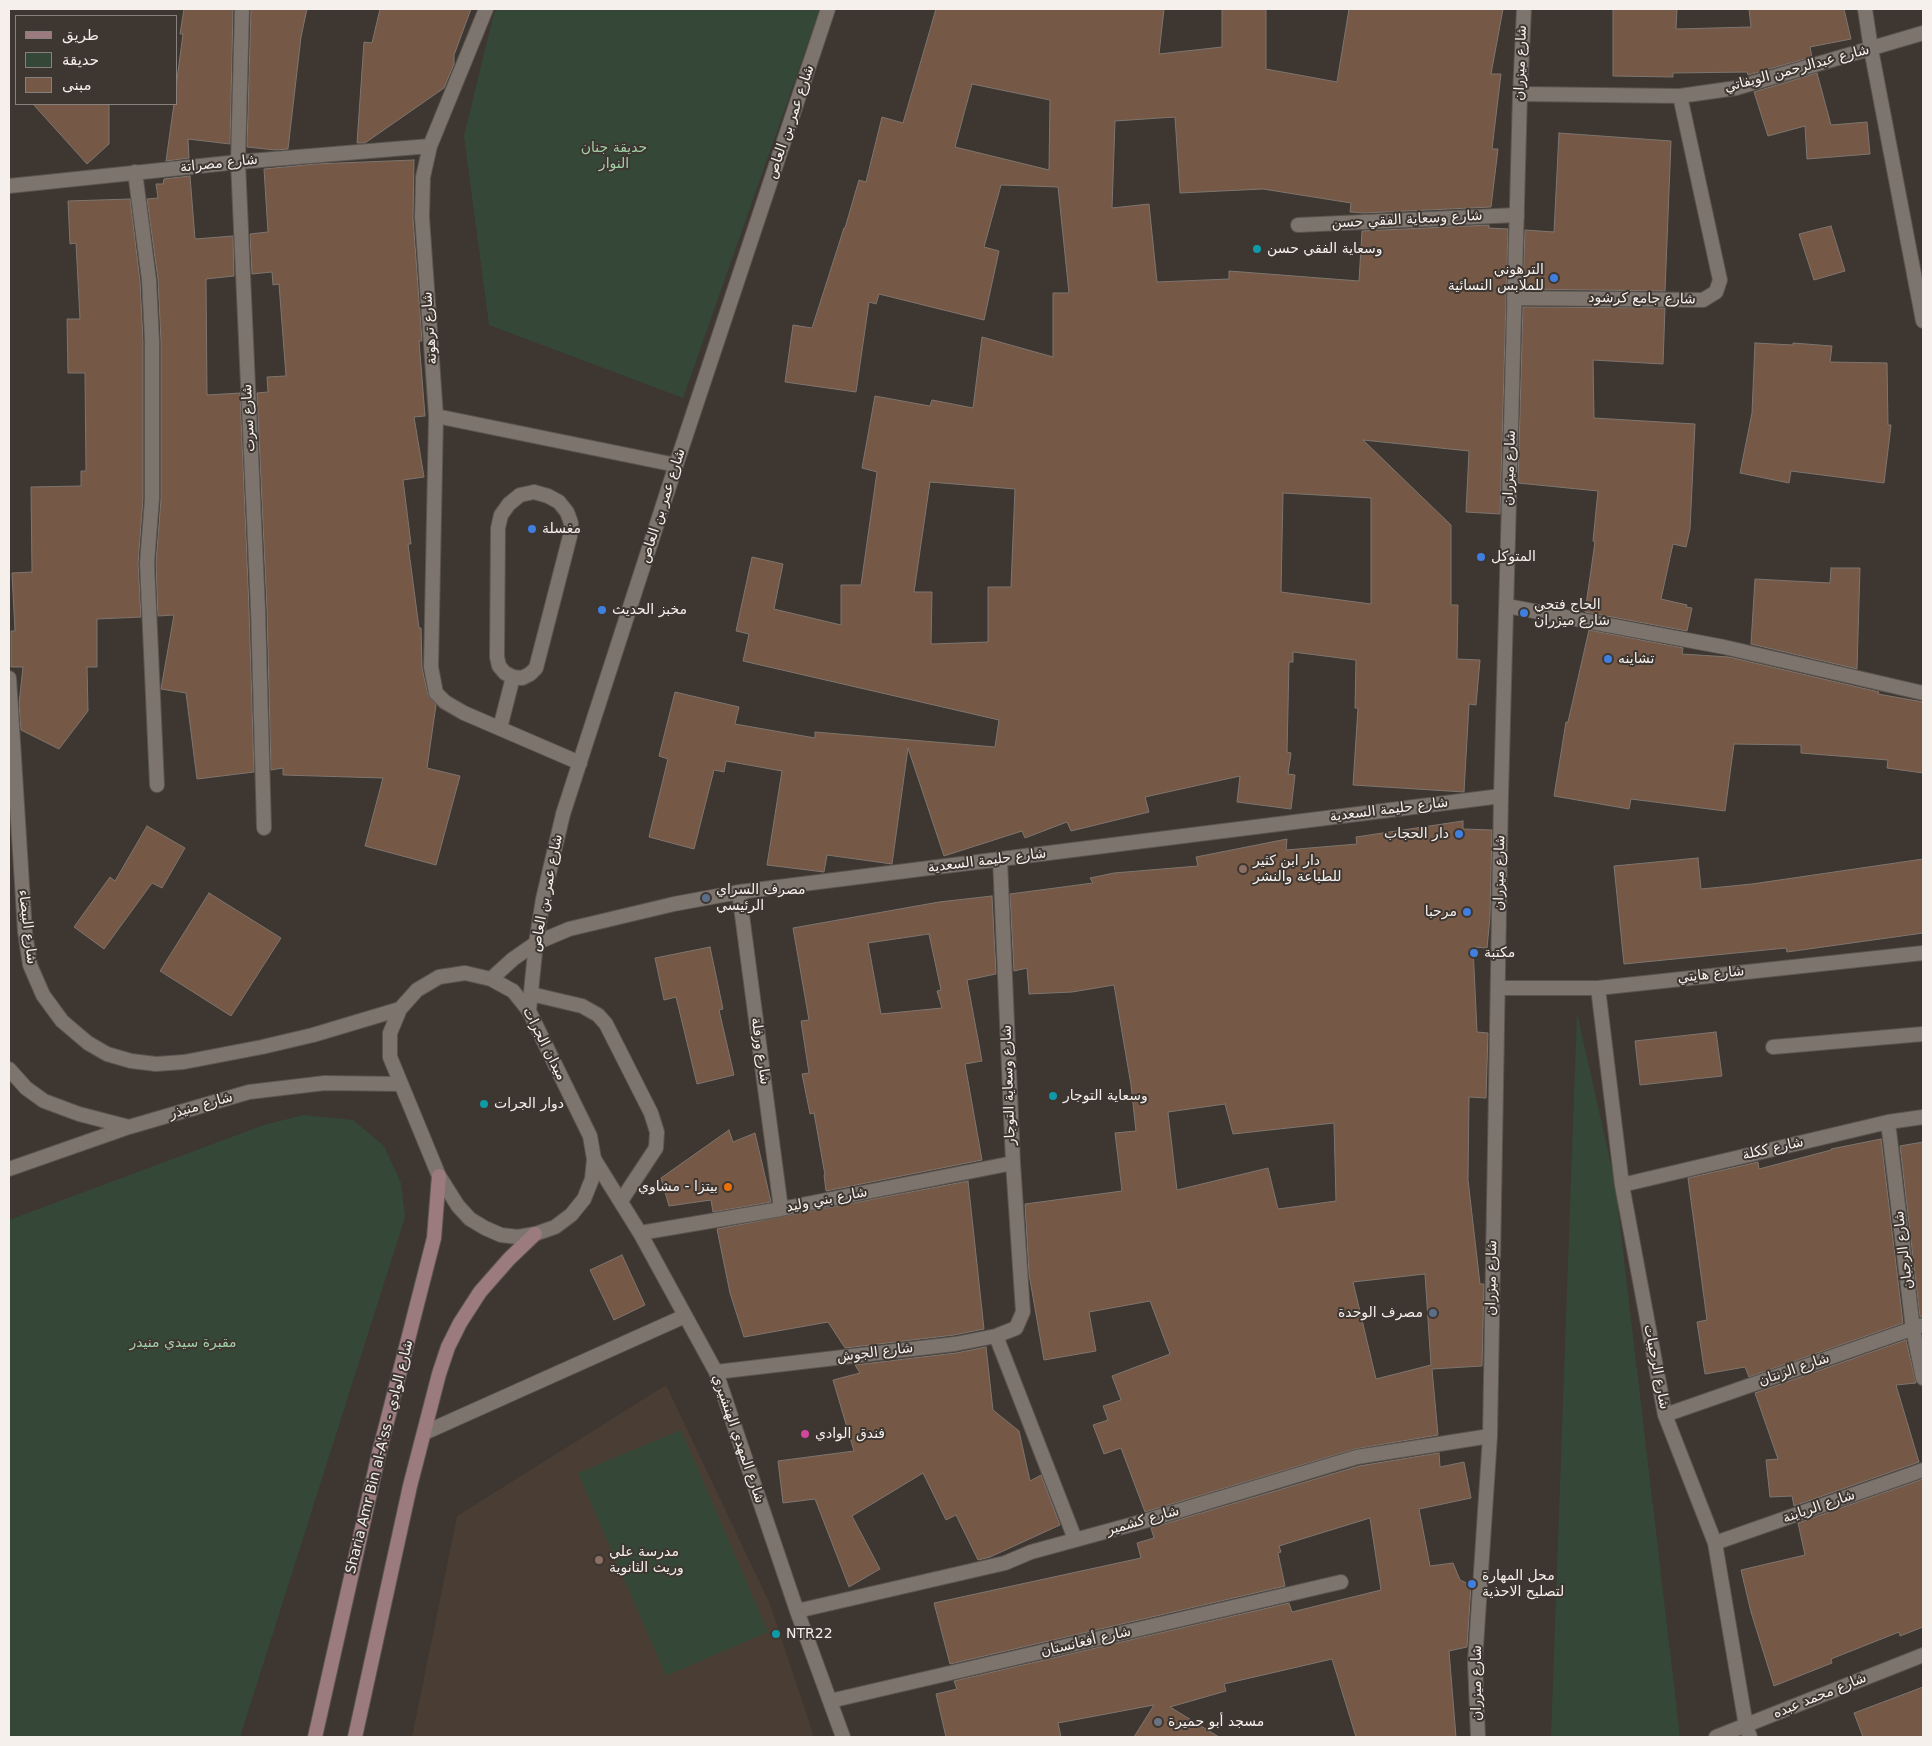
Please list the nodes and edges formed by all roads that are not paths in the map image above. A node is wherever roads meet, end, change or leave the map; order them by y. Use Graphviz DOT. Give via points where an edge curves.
graph roads {
  1 [pos="242,9"];
  2 [pos="486,9"];
  3 [pos="828,9"];
  4 [pos="1524,9"];
  5 [pos="1865,9"];
  6 [pos="1923,33"];
  7 [pos="1871,49"];
  8 [pos="1520,94"];
  9 [pos="1680,96"];
  10 [pos="430,146"];
  11 [pos="238,162"];
  12 [pos="135,172"];
  13 [pos="9,186"];
  14 [pos="1517,215"];
  15 [pos="1298,225"];
  16 [pos="1514,298"];
  17 [pos="1923,321"];
  18 [pos="436,416"];
  19 [pos="676,465"];
  20 [pos="1507,606"];
  21 [pos="513,677"];
  22 [pos="9,678"];
  23 [pos="1923,693"];
  24 [pos="500,728"];
  25 [pos="580,763"];
  26 [pos="157,785"];
  27 [pos="1502,796"];
  28 [pos="264,828"];
  29 [pos="1000,859"];
  30 [pos="739,892"];
  31 [pos="536,943"];
  32 [pos="1923,953"];
  33 [pos="491,979"];
  34 [pos="1498,988"];
  35 [pos="1598,988"];
  36 [pos="531,994"];
  37 [pos="400,1009"];
  38 [pos="529,1011"];
  39 [pos="1923,1034"];
  40 [pos="1773,1047"];
  41 [pos="9,1069"];
  42 [pos="400,1084"];
  43 [pos="1923,1117"];
  44 [pos="1888,1122"];
  45 [pos="129,1127"];
  46 [pos="594,1159"];
  47 [pos="1013,1163"];
  48 [pos="9,1168"];
  49 [pos="439,1176"];
  50 [pos="1622,1185"];
  51 [pos="621,1201"];
  52 [pos="781,1209"];
  53 [pos="640,1233"];
  54 [pos="535,1234"];
  55 [pos="1023,1312"];
  56 [pos="686,1316"];
  57 [pos="1918,1327"];
  58 [pos="996,1336"];
  59 [pos="716,1372"];
  60 [pos="1923,1378"];
  61 [pos="1665,1415"];
  62 [pos="424,1433"];
  63 [pos="1490,1436"];
  64 [pos="1923,1470"];
  65 [pos="1075,1539"];
  66 [pos="1715,1543"];
  67 [pos="1341,1582"];
  68 [pos="797,1611"];
  69 [pos="1923,1655"];
  70 [pos="830,1701"];
  71 [pos="1748,1732"];
  72 [pos="315,1737"];
  73 [pos="355,1737"];
  74 [pos="843,1737"];
  75 [pos="1478,1737"];
  76 [pos="1716,1737"];
  1 -- 11 [label="street, شارع سرت"];
  2 -- 10 [label="street, شارع ترهونة"];
  3 -- 19 [label="street, شارع عمر بن العاص"];
  4 -- 8 [label="street, شارع ميزران"];
  5 -- 7 [label="street"];
  6 -- 7 [label="street, شارع عبدالرحمن الويفاتي"];
  7 -- 9 [label="street, شارع عبدالرحمن الويفاتي" via="1736,88"];
  7 -- 17 [label="street"];
  8 -- 9 [label="street, شارع عبدالرحمن الويفاتي"];
  8 -- 14 [label="street, شارع ميزران"];
  9 -- 16 [label="street, شارع جامع كرشود" via="1720,280 1716,292 1703,300"];
  10 -- 11 [label="street, شارع مصراتة"];
  10 -- 18 [label="street, شارع ترهونة" via="423,177 422,217"];
  11 -- 12 [label="street, شارع مصراتة"];
  11 -- 28 [label="street, شارع سرت" via="258,609"];
  12 -- 13 [label="street, شارع مصراتة"];
  12 -- 26 [label="street" via="149,280 152,341 152,499 147,563"];
  14 -- 15 [label="street, شارع وسعاية الفقي حسن"];
  14 -- 16 [label="street, شارع ميزران"];
  16 -- 20 [label="street, شارع ميزران"];
  18 -- 19 [label="street"];
  18 -- 24 [label="street, شارع ترهونة" via="431,667 436,693 464,713"];
  19 -- 25 [label="street, شارع عمر بن العاص"];
  20 -- 23 [label="street" via="1724,647"];
  20 -- 27 [label="street, شارع ميزران"];
  21 -- 21 [label="street" via="522,678 536,668 570,536 571,524 559,502 534,492 509,504 501,515 498,528 497,657 499,666"];
  21 -- 24 [label="street"];
  22 -- 37 [label="street, شارع البيضاء" via="25,932 30,965 43,995 62,1021 107,1054 156,1064 262,1047"];
  24 -- 25 [label="street, شارع ترهونة"];
  25 -- 31 [label="street, شارع عمر بن العاص" via="552,857"];
  27 -- 29 [label="street, شارع حليمة السعدية"];
  27 -- 34 [label="street, شارع ميزران"];
  29 -- 30 [label="street, شارع حليمة السعدية"];
  29 -- 47 [label="street, شارع وسعاية التوجار"];
  30 -- 31 [label="street, شارع حليمة السعدية" via="603,920 569,929"];
  30 -- 52 [label="street, شارع ورفلة"];
  31 -- 33 [label="street, شارع حليمة السعدية"];
  31 -- 36 [label="street, شارع عمر بن العاص"];
  32 -- 35 [label="street, شارع هايتي"];
  33 -- 37 [label="street, ميدان الجرات" via="465,973 439,978 417,990"];
  33 -- 38 [label="street, ميدان الجرات" via="513,991"];
  34 -- 35 [label="street, شارع هايتي"];
  34 -- 63 [label="street, شارع ميزران"];
  35 -- 50 [label="street, شارع الرحيبات"];
  36 -- 38 [label="street, شارع عمر بن العاص"];
  36 -- 51 [label="street" via="582,1006 598,1016 606,1024 651,1113 657,1132 656,1148"];
  37 -- 42 [label="street, ميدان الجرات" via="390,1033 390,1057"];
  38 -- 46 [label="street, ميدان الجرات" via="590,1136"];
  39 -- 40 [label="street"];
  41 -- 45 [label="street" via="26,1088 44,1101"];
  42 -- 45 [label="street, شارع منيذر" via="325,1083 249,1092"];
  42 -- 49 [label="street, ميدان الجرات"];
  43 -- 44 [label="street, شارع ككلة"];
  44 -- 50 [label="street, شارع ككلة"];
  44 -- 57 [label="street, شارع الرجبان"];
  45 -- 48 [label="street, شارع منيذر"];
  46 -- 51 [label="street, شارع المهدي الهنشيري"];
  46 -- 54 [label="street, ميدان الجرات" via="592,1179 584,1199 555,1228"];
  47 -- 52 [label="street, شارع بني وليد"];
  47 -- 55 [label="street, شارع وسعاية التوجار"];
  49 -- 54 [label="street, ميدان الجرات" via="470,1219 501,1234 518,1237"];
  49 -- 72 [label="main road, Sharia Amr Bin al-A'ss - شارع الوادي" via="434,1238 379,1453"];
  50 -- 61 [label="street, شارع الرحيبات"];
  51 -- 53 [label="street, شارع المهدي الهنشيري"];
  52 -- 53 [label="street, شارع بني وليد"];
  53 -- 56 [label="street, شارع المهدي الهنشيري"];
  54 -- 62 [label="main road" via="480,1292 460,1323 439,1374"];
  55 -- 58 [label="street, شارع الجوش" via="1016,1328"];
  56 -- 59 [label="street, شارع المهدي الهنشيري"];
  56 -- 62 [label="street"];
  57 -- 60 [label="street, شارع الرجبان"];
  57 -- 61 [label="street, شارع الزنتان"];
  58 -- 59 [label="street, شارع الجوش" via="955,1344"];
  58 -- 65 [label="street"];
  59 -- 68 [label="street, شارع المهدي الهنشيري"];
  61 -- 66 [label="street, شارع الرحيبات"];
  62 -- 73 [label="main road"];
  63 -- 65 [label="street, شارع كشمير" via="1357,1457"];
  63 -- 75 [label="street, شارع ميزران" via="1476,1662"];
  64 -- 66 [label="street, شارع الرياينة"];
  65 -- 68 [label="street, شارع كشمير" via="1031,1552 1005,1564"];
  66 -- 71 [label="street, شارع الرحيبات"];
  67 -- 70 [label="street, شارع أفغانستان"];
  68 -- 70 [label="street, شارع المهدي الهنشيري"];
  69 -- 71 [label="street, شارع محمد عبده"];
  70 -- 74 [label="street, شارع المهدي الهنشيري"];
  71 -- 76 [label="street, شارع محمد عبده"];
}
